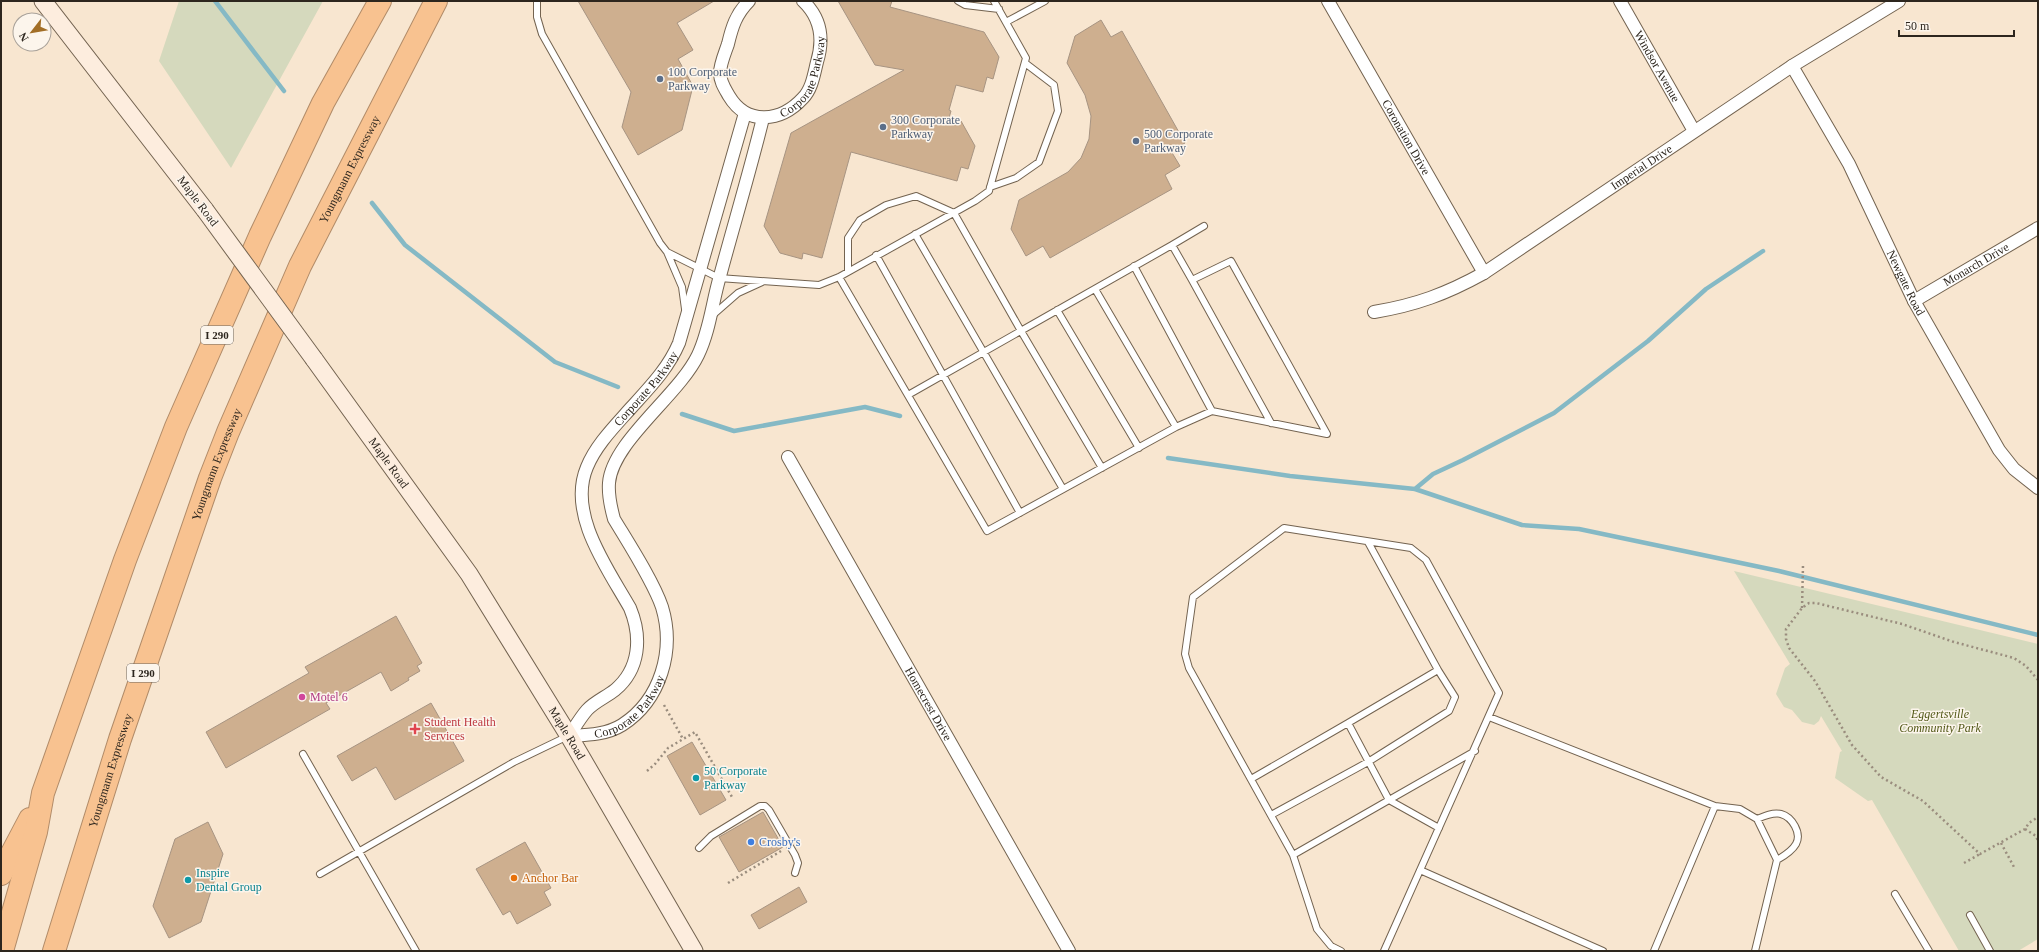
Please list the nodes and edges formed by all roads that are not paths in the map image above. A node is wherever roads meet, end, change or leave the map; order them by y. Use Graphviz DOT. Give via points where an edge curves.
graph roads {
  1 [pos="44,1"];
  2 [pos="380,1"];
  3 [pos="436,1"];
  4 [pos="537,1"];
  5 [pos="748,1"];
  6 [pos="803,1"];
  7 [pos="958,1"];
  8 [pos="994,1"];
  9 [pos="1045,1"];
  10 [pos="1328,1"];
  11 [pos="1620,1"];
  12 [pos="1899,1"];
  13 [pos="999,9"];
  14 [pos="1006,22"];
  15 [pos="1025,63"];
  16 [pos="1792,66"];
  17 [pos="745,113"];
  18 [pos="763,118"];
  19 [pos="1694,131"];
  20 [pos="990,187"];
  21 [pos="954,213"];
  22 [pos="1204,226"];
  23 [pos="2038,228"];
  24 [pos="915,234"];
  25 [pos="1172,245"];
  26 [pos="667,252"];
  27 [pos="876,255"];
  28 [pos="1134,266"];
  29 [pos="700,270"];
  30 [pos="848,271"];
  31 [pos="1484,273"];
  32 [pos="839,277"];
  33 [pos="719,278"];
  34 [pos="1192,280"];
  35 [pos="764,281"];
  36 [pos="1095,289"];
  37 [pos="1914,301"];
  38 [pos="1057,310"];
  39 [pos="1374,312"];
  40 [pos="709,322"];
  41 [pos="685,323"];
  42 [pos="1021,331"];
  43 [pos="983,352"];
  44 [pos="943,375"];
  45 [pos="908,395"];
  46 [pos="633,405"];
  47 [pos="1212,411"];
  48 [pos="648,420"];
  49 [pos="1271,423"];
  50 [pos="1176,427"];
  51 [pos="1139,448"];
  52 [pos="788,457"];
  53 [pos="1102,468"];
  54 [pos="2038,488"];
  55 [pos="1063,489"];
  56 [pos="1020,513"];
  57 [pos="1368,542"];
  58 [pos="1438,670"];
  59 [pos="1489,717"];
  60 [pos="1348,723"];
  61 [pos="569,736"];
  62 [pos="1475,751"];
  63 [pos="304,754"];
  64 [pos="1368,762"];
  65 [pos="1251,779"];
  66 [pos="43,793"];
  67 [pos="1389,800"];
  68 [pos="1715,806"];
  69 [pos="1271,815"];
  70 [pos="1757,819"];
  71 [pos="1439,828"];
  72 [pos="699,848"];
  73 [pos="359,851"];
  74 [pos="1293,855"];
  75 [pos="1777,860"];
  76 [pos="1420,870"];
  77 [pos="795,873"];
  78 [pos="1,874"];
  79 [pos="320,874"];
  80 [pos="1895,894"];
  81 [pos="1970,915"];
  82 [pos="64,916"];
  83 [pos="2,951"];
  84 [pos="54,951"];
  85 [pos="60,951"];
  86 [pos="416,951"];
  87 [pos="694,951"];
  88 [pos="1069,951"];
  89 [pos="1341,951"];
  90 [pos="1384,951"];
  91 [pos="1603,951"];
  92 [pos="1654,951"];
  93 [pos="1755,951"];
  94 [pos="1929,951"];
  95 [pos="1990,951"];
  1 -- 61 [label="main road, Maple Road, bridge" via="205,210 457,556"];
  2 -- 66 [label="highway, I 290" via="324,103 263,229 176,427 125,560"];
  3 -- 82 [label="highway, Youngmann Expressway / I 290" via="300,266 228,432 144,669"];
  4 -- 26 [label="lane" via="537,17 542,34"];
  5 -- 17 [label="street, Corporate Parkway" via="734,21 720,73 732,101"];
  6 -- 18 [label="street, Corporate Parkway" via="810,8 821,35 822,47 811,85 804,98 790,109 776,116"];
  7 -- 13 [label="lane" via="965,6"];
  8 -- 13 [label="lane"];
  9 -- 14 [label="lane"];
  10 -- 31 [label="street, Coronation Drive"];
  11 -- 19 [label="street, Windsor Avenue"];
  12 -- 16 [label="street, Imperial Drive"];
  13 -- 14 [label="lane"];
  14 -- 15 [label="lane" via="1026,58"];
  15 -- 20 [label="lane"];
  15 -- 20 [label="lane" via="1054,85 1058,111 1039,162 1016,178"];
  16 -- 19 [label="street, Imperial Drive"];
  16 -- 37 [label="street, Newgate Road" via="1849,164"];
  17 -- 18 [label="street, Corporate Parkway"];
  17 -- 29 [label="street, Corporate Parkway"];
  18 -- 33 [label="street, Corporate Parkway"];
  19 -- 31 [label="street, Imperial Drive"];
  20 -- 21 [label="lane" via="989,191"];
  21 -- 24 [label="lane"];
  21 -- 30 [label="lane" via="916,196 886,205 860,220 848,238"];
  21 -- 42 [label="lane"];
  22 -- 25 [label="lane"];
  23 -- 37 [label="street, Monarch Drive"];
  24 -- 27 [label="lane"];
  24 -- 43 [label="lane"];
  25 -- 28 [label="lane"];
  25 -- 34 [label="lane"];
  26 -- 29 [label="lane"];
  26 -- 41 [label="lane" via="682,287"];
  27 -- 30 [label="lane"];
  27 -- 44 [label="lane"];
  28 -- 36 [label="lane"];
  28 -- 47 [label="lane"];
  29 -- 33 [label="lane"];
  29 -- 41 [label="street, Corporate Parkway"];
  30 -- 32 [label="lane"];
  31 -- 39 [label="street, Imperial Drive" via="1455,290 1431,299"];
  32 -- 35 [label="lane" via="818,285"];
  32 -- 45 [label="lane"];
  33 -- 35 [label="lane"];
  33 -- 40 [label="street, Corporate Parkway"];
  34 -- 49 [label="lane"];
  34 -- 49 [label="lane" via="1231,261 1327,434"];
  35 -- 40 [label="lane" via="738,293 716,311"];
  36 -- 38 [label="lane"];
  36 -- 50 [label="lane"];
  37 -- 54 [label="street, Newgate Road" via="1999,450 2014,469"];
  38 -- 42 [label="lane"];
  38 -- 51 [label="lane"];
  40 -- 48 [label="street, Corporate Parkway" via="697,356 685,375"];
  41 -- 46 [label="street, Corporate Parkway" via="671,361"];
  42 -- 43 [label="lane"];
  42 -- 53 [label="lane"];
  43 -- 44 [label="lane"];
  43 -- 55 [label="lane"];
  44 -- 45 [label="lane"];
  44 -- 56 [label="lane"];
  45 -- 56 [label="lane" via="987,530"];
  46 -- 48 [label="street"];
  46 -- 61 [label="street, Corporate Parkway" via="595,451 586,468 582,494 586,525 632,615 638,634 638,646 627,677 616,690 587,710"];
  47 -- 49 [label="lane"];
  47 -- 50 [label="lane"];
  48 -- 61 [label="street, Corporate Parkway" via="621,451 613,467 609,495 614,519 661,606 667,627 664,663 657,685 647,700 638,712 621,726 596,734"];
  50 -- 51 [label="lane"];
  51 -- 53 [label="lane"];
  52 -- 88 [label="street, Homecrest Drive"];
  53 -- 55 [label="lane"];
  55 -- 56 [label="lane"];
  57 -- 58 [label="lane"];
  57 -- 59 [label="lane" via="1411,548 1426,560 1499,693"];
  57 -- 65 [label="lane" via="1284,528 1193,597 1185,654 1189,668"];
  58 -- 60 [label="lane"];
  58 -- 64 [label="lane" via="1455,697 1449,711"];
  59 -- 62 [label="lane"];
  59 -- 68 [label="lane"];
  60 -- 64 [label="lane"];
  60 -- 65 [label="lane"];
  61 -- 73 [label="lane" via="514,762"];
  61 -- 87 [label="main road, Maple Road"];
  62 -- 67 [label="lane"];
  62 -- 71 [label="lane"];
  63 -- 73 [label="lane"];
  64 -- 67 [label="lane"];
  64 -- 69 [label="lane"];
  65 -- 69 [label="lane"];
  66 -- 78 [label="highway"];
  66 -- 83 [label="highway, I 290" via="36,832"];
  67 -- 71 [label="lane"];
  67 -- 74 [label="lane"];
  68 -- 70 [label="lane" via="1740,809"];
  68 -- 92 [label="lane"];
  69 -- 74 [label="lane"];
  70 -- 75 [label="lane"];
  70 -- 75 [label="lane" via="1769,814 1781,814 1792,821 1798,831 1796,843 1788,853"];
  71 -- 76 [label="lane"];
  72 -- 77 [label="lane" via="711,836 760,806 765,806 795,855 798,862"];
  73 -- 79 [label="lane"];
  73 -- 86 [label="lane"];
  74 -- 89 [label="lane" via="1317,929 1331,946"];
  75 -- 93 [label="lane"];
  76 -- 90 [label="lane"];
  76 -- 91 [label="lane"];
  80 -- 94 [label="lane"];
  81 -- 95 [label="lane"];
  82 -- 84 [label="highway, Youngmann Expressway / I 290"];
  82 -- 85 [label="highway"];
}
